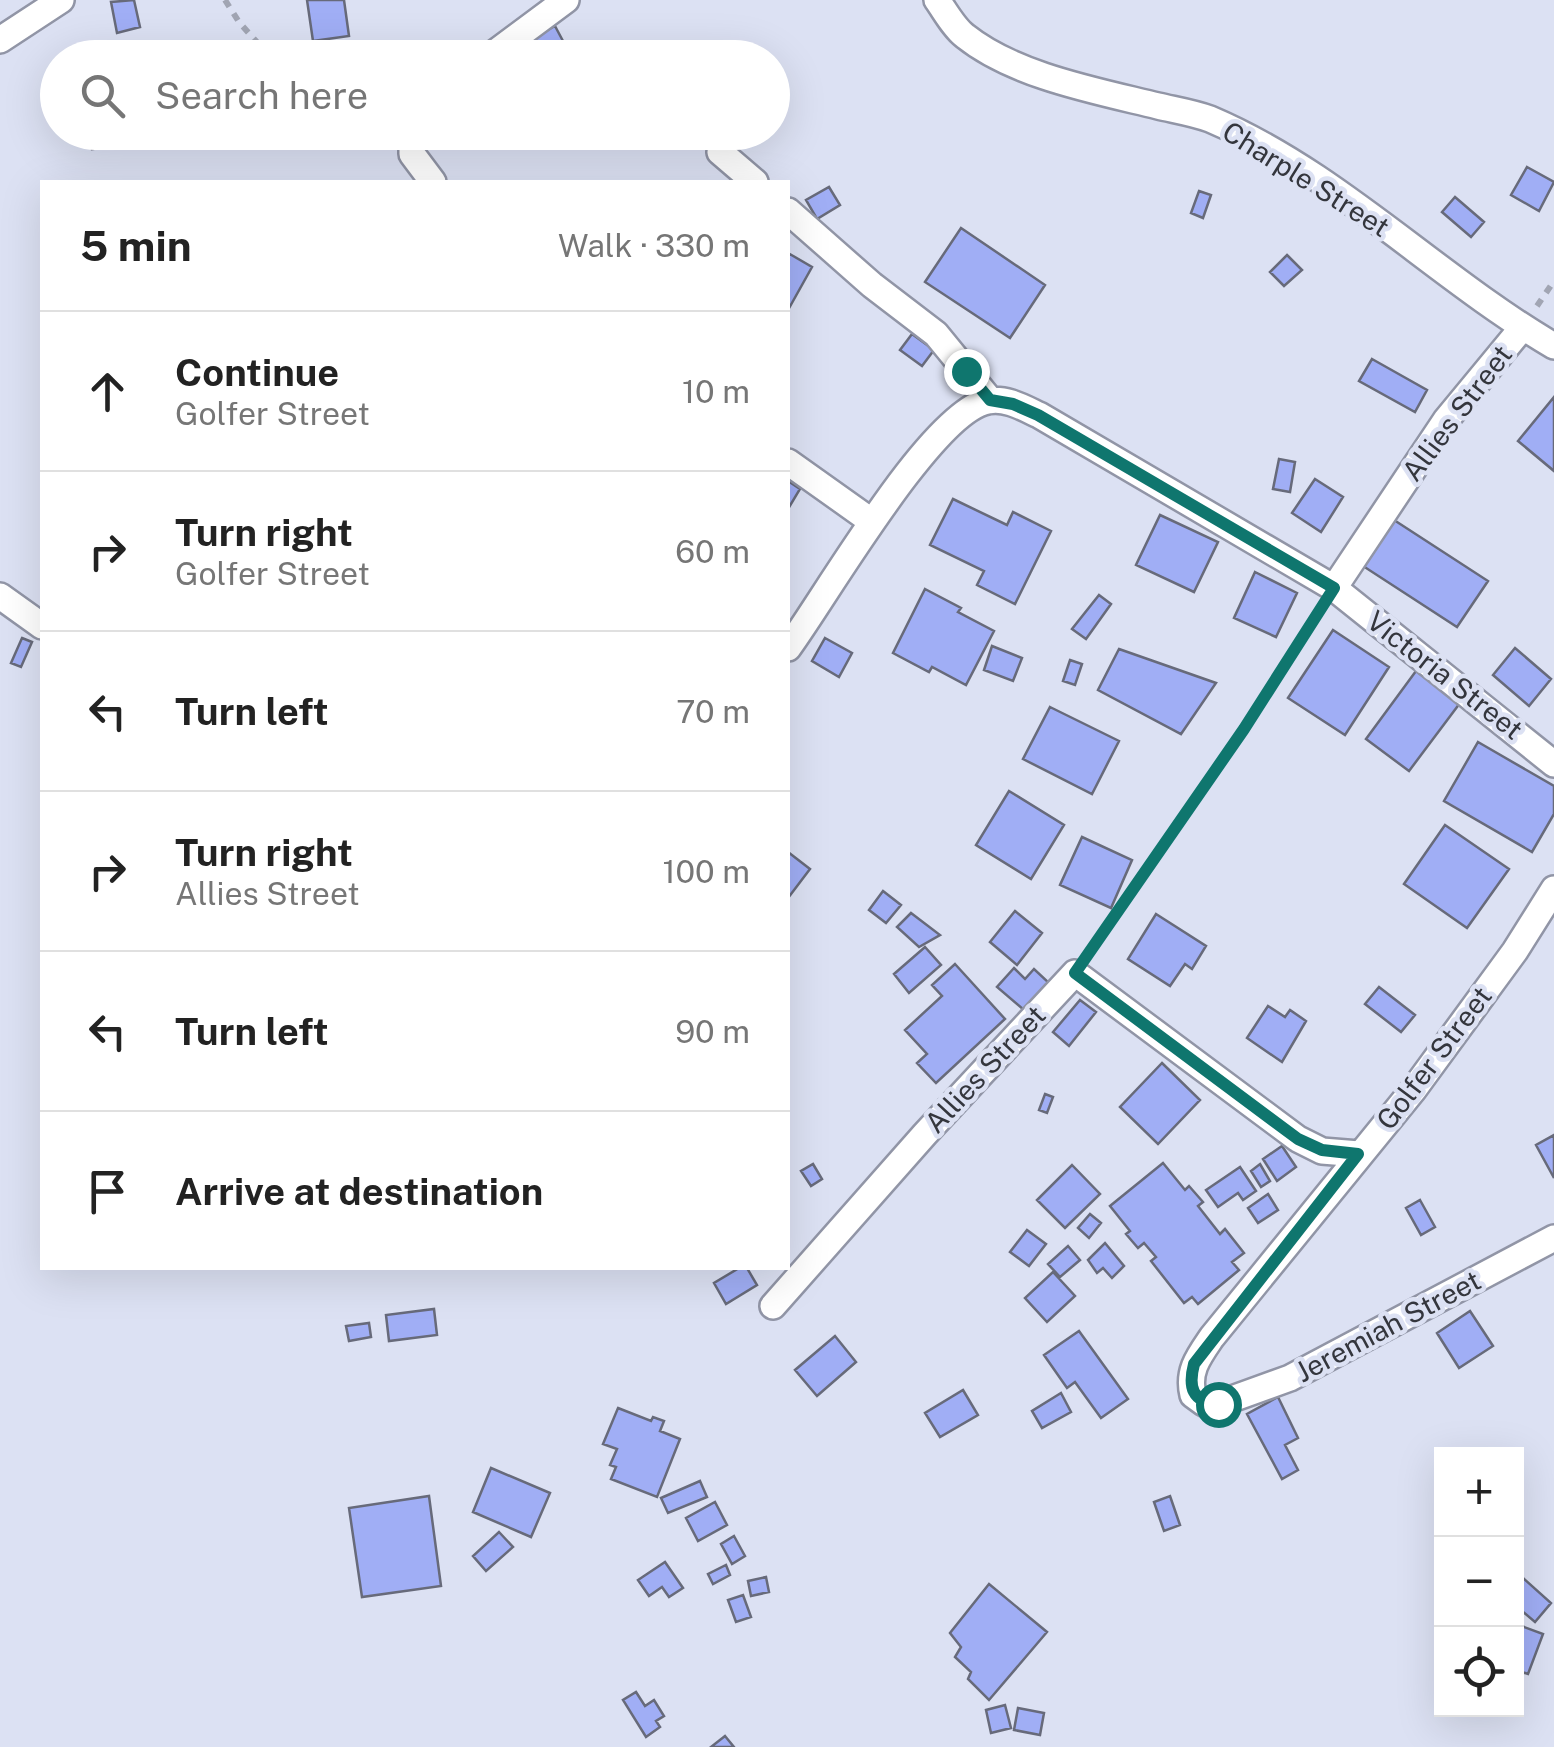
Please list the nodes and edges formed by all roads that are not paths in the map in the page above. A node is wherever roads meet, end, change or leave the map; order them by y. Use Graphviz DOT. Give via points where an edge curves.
graph roads {
  1 [pos="61,0"];
  2 [pos="566,0"];
  3 [pos="937,0"];
  4 [pos="0,40"];
  5 [pos="512,40"];
  6 [pos="416,150"];
  7 [pos="720,152"];
  8 [pos="432,180"];
  9 [pos="754,180"];
  10 [pos="790,212"];
  11 [pos="1522,328"];
  12 [pos="1554,346"];
  13 [pos="990,400"];
  14 [pos="790,463"];
  15 [pos="871,521"];
  16 [pos="1334,588"];
  17 [pos="0,596"];
  18 [pos="40,625"];
  19 [pos="790,645"];
  20 [pos="1554,764"];
  21 [pos="1554,889"];
  22 [pos="1358,1154"];
  23 [pos="1554,1238"];
  24 [pos="774,1306"];
  25 [pos="1218,1404"];
  1 -- 4 [label="street"];
  2 -- 5 [label="street"];
  3 -- 11 [label="street, Charple Street" via="964,36 1010,62 1206,118 1261,144"];
  6 -- 8 [label="street"];
  7 -- 9 [label="street"];
  10 -- 13 [label="street" via="936,334"];
  11 -- 12 [label="street, Charple Street"];
  11 -- 16 [label="street, Allies Street" via="1446,420"];
  13 -- 15 [label="street" via="952,423"];
  13 -- 16 [label="street, Victoria Street" via="1038,415"];
  14 -- 15 [label="street"];
  15 -- 19 [label="street"];
  16 -- 20 [label="street, Victoria Street"];
  17 -- 18 [label="street"];
  21 -- 22 [label="street, Golfer Street" via="1436,1058"];
  22 -- 24 [label="street, Allies Street" via="1298,1139 1075,973"];
  22 -- 25 [label="street, Golfer Street" via="1194,1364 1193,1394"];
  23 -- 25 [label="street, Jeremiah Street" via="1290,1378"];
}
